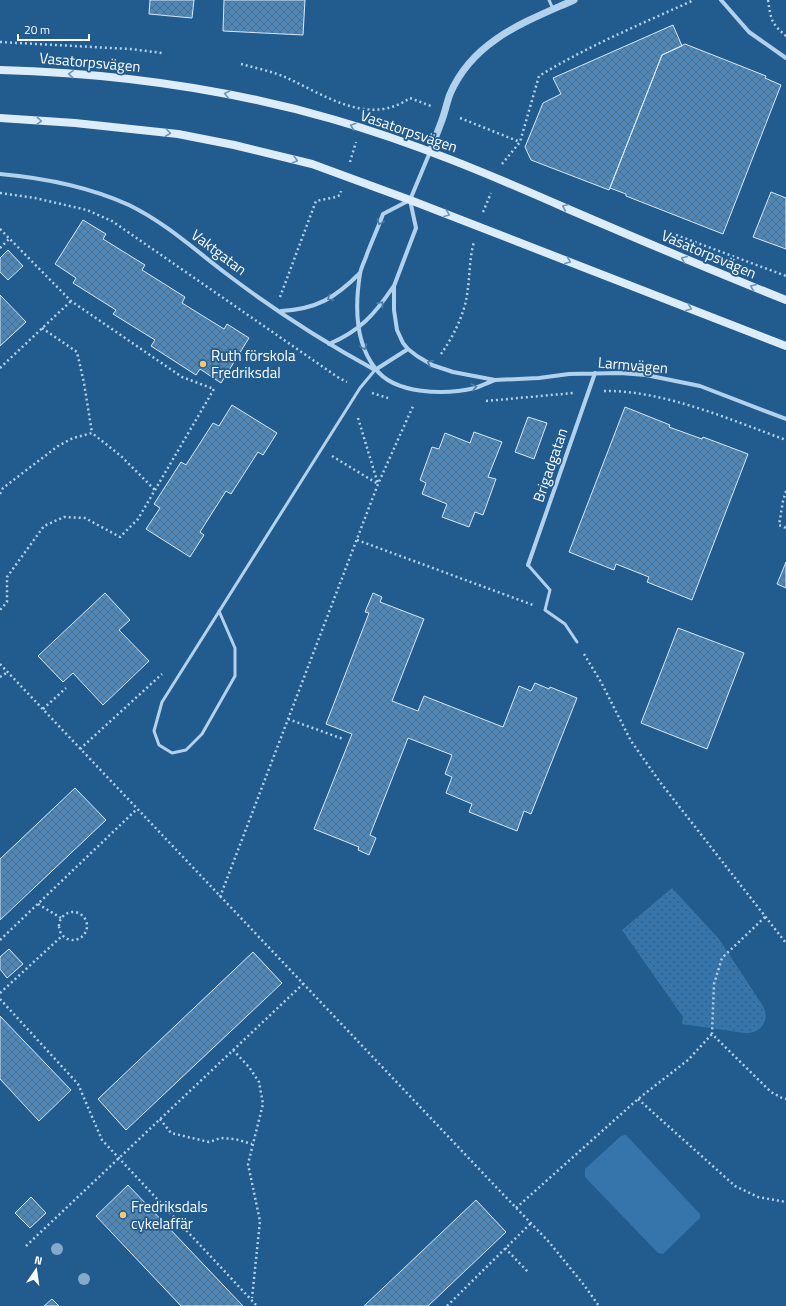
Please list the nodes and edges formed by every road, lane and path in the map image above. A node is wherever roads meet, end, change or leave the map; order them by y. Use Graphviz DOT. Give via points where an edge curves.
graph roads {
  1 [pos="549,0"];
  2 [pos="574,0"];
  3 [pos="694,0"];
  4 [pos="721,0"];
  5 [pos="768,0"];
  6 [pos="553,9"];
  7 [pos="786,36"];
  8 [pos="0,42"];
  9 [pos="162,53"];
  10 [pos="786,58"];
  11 [pos="241,64"];
  12 [pos="0,70"];
  13 [pos="366,110"];
  14 [pos="445,111"];
  15 [pos="0,118"];
  16 [pos="360,128"];
  17 [pos="520,142"];
  18 [pos="430,152"];
  19 [pos="0,174"];
  20 [pos="345,176"];
  21 [pos="496,178"];
  22 [pos="0,193"];
  23 [pos="410,200"];
  24 [pos="478,226"];
  25 [pos="0,230"];
  26 [pos="10,239"];
  27 [pos="0,248"];
  28 [pos="360,273"];
  29 [pos="394,286"];
  30 [pos="786,300"];
  31 [pos="71,301"];
  32 [pos="276,308"];
  33 [pos="281,312"];
  34 [pos="42,328"];
  35 [pos="358,329"];
  36 [pos="329,344"];
  37 [pos="786,346"];
  38 [pos="408,349"];
  39 [pos="432,365"];
  40 [pos="0,368"];
  41 [pos="376,370"];
  42 [pos="595,373"];
  43 [pos="495,380"];
  44 [pos="360,388"];
  45 [pos="420,390"];
  46 [pos="589,392"];
  47 [pos="353,399"];
  48 [pos="391,399"];
  49 [pos="479,402"];
  50 [pos="406,403"];
  51 [pos="413,405"];
  52 [pos="420,406"];
  53 [pos="786,419"];
  54 [pos="92,433"];
  55 [pos="786,440"];
  56 [pos="321,449"];
  57 [pos="378,484"];
  58 [pos="155,490"];
  59 [pos="786,491"];
  60 [pos="0,494"];
  61 [pos="786,528"];
  62 [pos="357,540"];
  63 [pos="528,565"];
  64 [pos="0,610"];
  65 [pos="545,610"];
  66 [pos="219,612"];
  67 [pos="578,642"];
  68 [pos="0,664"];
  69 [pos="8,672"];
  70 [pos="179,676"];
  71 [pos="0,677"];
  72 [pos="66,688"];
  73 [pos="43,709"];
  74 [pos="288,719"];
  75 [pos="343,739"];
  76 [pos="80,749"];
  77 [pos="137,809"];
  78 [pos="220,896"];
  79 [pos="38,904"];
  80 [pos="766,916"];
  81 [pos="61,918"];
  82 [pos="62,936"];
  83 [pos="0,940"];
  84 [pos="786,943"];
  85 [pos="303,984"];
  86 [pos="0,993"];
  87 [pos="0,999"];
  88 [pos="712,1034"];
  89 [pos="233,1050"];
  90 [pos="638,1099"];
  91 [pos="786,1099"];
  92 [pos="160,1120"];
  93 [pos="252,1144"];
  94 [pos="120,1158"];
  95 [pos="786,1202"];
  96 [pos="516,1208"];
  97 [pos="531,1223"];
  98 [pos="26,1246"];
  99 [pos="505,1248"];
  100 [pos="528,1272"];
  101 [pos="252,1298"];
  102 [pos="257,1306"];
  103 [pos="446,1306"];
  104 [pos="599,1306"];
  1 -- 6 [label="lane"];
  2 -- 6 [label="street"];
  3 -- 17 [label="path" via="594,45 539,76"];
  4 -- 10 [label="street" via="749,32"];
  5 -- 7 [label="path" via="772,21"];
  6 -- 14 [label="street" via="489,43 471,60 450,94"];
  8 -- 9 [label="path" via="130,48"];
  11 -- 13 [label="path" via="283,76 329,99"];
  16 -- 12 [label="main road, Vasatorpsvägen, one-way" via="210,90 94,76"];
  13 -- 14 [label="path" via="384,110 410,98"];
  13 -- 16 [label="path"];
  14 -- 17 [label="path"];
  14 -- 18 [label="street"];
  15 -- 20 [label="main road, one-way" via="178,134 293,159"];
  16 -- 18 [label="main road, Vasatorpsvägen"];
  16 -- 20 [label="path"];
  17 -- 21 [label="path" via="503,163"];
  18 -- 21 [label="main road, Vasatorpsvägen"];
  18 -- 23 [label="street"];
  19 -- 32 [label="street, Vaktgatan" via="57,181 130,206 164,226"];
  20 -- 23 [label="main road"];
  20 -- 32 [label="path" via="340,196 316,201"];
  21 -- 24 [label="path"];
  30 -- 21 [label="main road, Vasatorpsvägen, one-way"];
  22 -- 44 [label="path" via="87,210 112,221 339,378"];
  23 -- 24 [label="main road, one-way"];
  23 -- 28 [label="street, Larmvägen, one-way" via="383,214"];
  23 -- 29 [label="street, Larmvägen" via="416,228"];
  24 -- 37 [label="main road, one-way"];
  24 -- 39 [label="path" via="471,254 467,296 460,321"];
  25 -- 26 [label="path"];
  26 -- 27 [label="path"];
  26 -- 31 [label="path"];
  28 -- 33 [label="street, one-way" via="344,289 326,301 295,311"];
  28 -- 35 [label="street, Larmvägen"];
  35 -- 29 [label="street, one-way"];
  29 -- 38 [label="street, Larmvägen" via="397,330"];
  31 -- 34 [label="path"];
  31 -- 58 [label="path" via="182,377 214,389"];
  32 -- 33 [label="street, Vaktgatan"];
  33 -- 36 [label="street, Vaktgatan"];
  34 -- 40 [label="path"];
  34 -- 54 [label="path" via="77,352"];
  35 -- 36 [label="street" via="345,338"];
  35 -- 41 [label="street, Larmvägen, one-way" via="362,344"];
  36 -- 41 [label="street, Vaktgatan"];
  39 -- 38 [label="street, Larmvägen, one-way"];
  38 -- 41 [label="street"];
  39 -- 43 [label="street, Larmvägen"];
  41 -- 44 [label="lane"];
  41 -- 45 [label="street, Larmvägen" via="400,385"];
  42 -- 43 [label="street, Larmvägen"];
  42 -- 46 [label="street, Brigadgatan"];
  42 -- 53 [label="street, Larmvägen" via="646,375 700,386"];
  45 -- 43 [label="street, Larmvägen, one-way" via="439,392 476,388"];
  44 -- 47 [label="lane"];
  44 -- 48 [label="path"];
  45 -- 51 [label="path"];
  46 -- 49 [label="path"];
  46 -- 55 [label="path" via="651,395 710,412"];
  46 -- 63 [label="street, Brigadgatan"];
  47 -- 56 [label="lane"];
  47 -- 57 [label="path"];
  50 -- 51 [label="path"];
  51 -- 52 [label="path"];
  51 -- 57 [label="path"];
  54 -- 58 [label="path" via="122,456"];
  54 -- 60 [label="path" via="73,438 58,446 3,488"];
  56 -- 57 [label="path"];
  56 -- 66 [label="lane"];
  57 -- 62 [label="path"];
  58 -- 64 [label="path" via="138,519 120,537 85,518 64,517 44,526 7,578 7,602"];
  59 -- 61 [label="path" via="779,525"];
  62 -- 65 [label="path"];
  62 -- 74 [label="path"];
  63 -- 65 [label="lane" via="550,590"];
  65 -- 67 [label="lane" via="565,624"];
  66 -- 70 [label="lane"];
  66 -- 70 [label="lane" via="235,648 235,676 202,734 186,750 172,753 158,745 154,731 162,702"];
  67 -- 80 [label="path" via="631,741 660,782"];
  68 -- 69 [label="path"];
  69 -- 71 [label="path"];
  69 -- 73 [label="path"];
  70 -- 76 [label="path" via="162,674"];
  72 -- 73 [label="path"];
  73 -- 76 [label="path"];
  74 -- 75 [label="path"];
  74 -- 78 [label="path"];
  76 -- 77 [label="path"];
  77 -- 78 [label="path"];
  77 -- 79 [label="path"];
  78 -- 85 [label="path"];
  79 -- 81 [label="path"];
  79 -- 83 [label="path"];
  80 -- 84 [label="path"];
  80 -- 88 [label="path" via="722,958 714,984"];
  81 -- 82 [label="path" via="58,924"];
  81 -- 82 [label="path" via="65,913 78,912 87,922 85,934 80,938 68,940"];
  82 -- 86 [label="path"];
  85 -- 89 [label="path"];
  85 -- 96 [label="path"];
  87 -- 94 [label="path" via="78,1084 102,1140"];
  88 -- 90 [label="path" via="688,1060"];
  88 -- 91 [label="path" via="772,1092"];
  89 -- 92 [label="path"];
  89 -- 93 [label="path" via="259,1082 263,1104"];
  90 -- 95 [label="path" via="734,1186 758,1197"];
  90 -- 96 [label="path"];
  92 -- 93 [label="path" via="171,1133 209,1142 221,1138"];
  92 -- 94 [label="path"];
  93 -- 101 [label="path" via="248,1164 260,1221"];
  94 -- 98 [label="path"];
  94 -- 102 [label="path"];
  96 -- 97 [label="path"];
  97 -- 99 [label="path"];
  97 -- 104 [label="path"];
  99 -- 100 [label="path"];
  99 -- 103 [label="path"];
}
